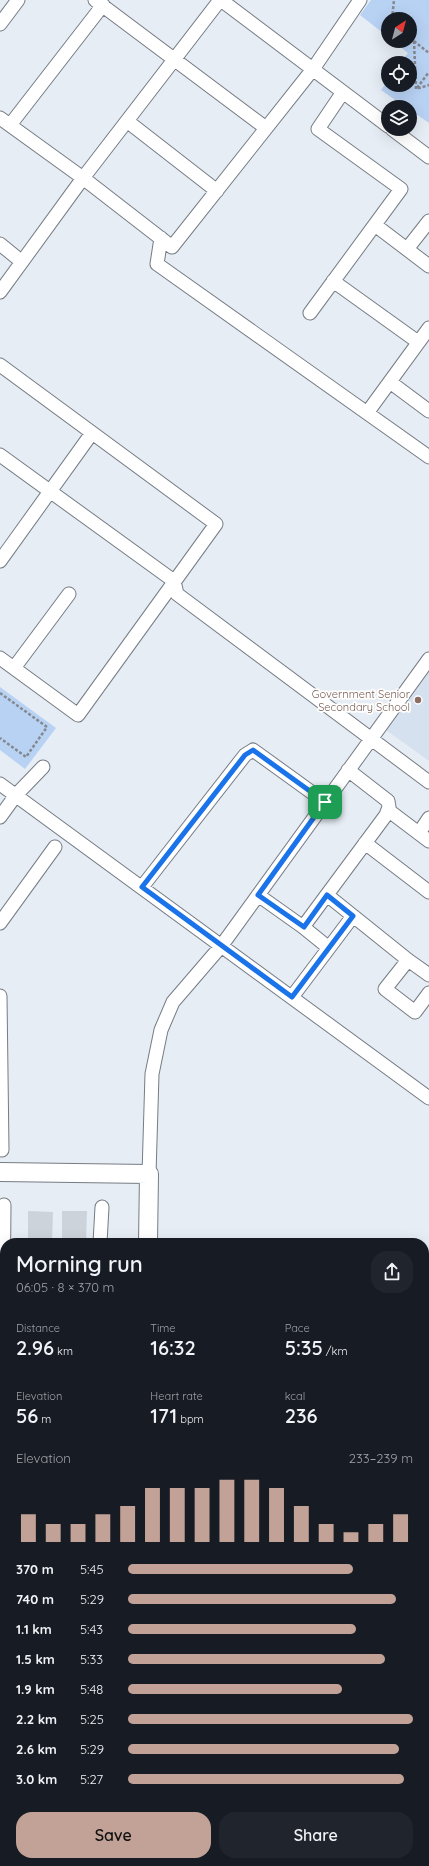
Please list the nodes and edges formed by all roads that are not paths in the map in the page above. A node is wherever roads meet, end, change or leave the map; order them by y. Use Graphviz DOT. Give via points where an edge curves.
graph roads {
  1 [pos="18,0"];
  2 [pos="220,0"];
  3 [pos="360,0"];
  4 [pos="99,3"];
  5 [pos="0,24"];
  6 [pos="174,60"];
  7 [pos="312,69"];
  8 [pos="343,92"];
  9 [pos="5,121"];
  10 [pos="127,121"];
  11 [pos="381,121"];
  12 [pos="266,128"];
  13 [pos="401,136"];
  14 [pos="429,157"];
  15 [pos="83,178"];
  16 [pos="216,191"];
  17 [pos="429,221"];
  18 [pos="375,225"];
  19 [pos="161,238"];
  20 [pos="0,244"];
  21 [pos="407,249"];
  22 [pos="22,262"];
  23 [pos="429,266"];
  24 [pos="333,281"];
  25 [pos="0,292"];
  26 [pos="310,313"];
  27 [pos="429,328"];
  28 [pos="418,342"];
  29 [pos="0,366"];
  30 [pos="390,382"];
  31 [pos="429,411"];
  32 [pos="367,413"];
  33 [pos="92,433"];
  34 [pos="428,453"];
  35 [pos="0,455"];
  36 [pos="50,491"];
  37 [pos="0,561"];
  38 [pos="174,582"];
  39 [pos="69,594"];
  40 [pos="0,658"];
  41 [pos="429,659"];
  42 [pos="14,668"];
  43 [pos="370,739"];
  44 [pos="43,766"];
  45 [pos="348,770"];
  46 [pos="429,782"];
  47 [pos="0,784"];
  48 [pos="16,796"];
  49 [pos="325,802"];
  50 [pos="388,810"];
  51 [pos="0,817"];
  52 [pos="429,818"];
  53 [pos="424,837"];
  54 [pos="365,843"];
  55 [pos="55,847"];
  56 [pos="142,887"];
  57 [pos="429,892"];
  58 [pos="258,895"];
  59 [pos="327,895"];
  60 [pos="353,916"];
  61 [pos="0,923"];
  62 [pos="304,927"];
  63 [pos="222,945"];
  64 [pos="329,948"];
  65 [pos="408,960"];
  66 [pos="429,975"];
  67 [pos="429,993"];
  68 [pos="0,996"];
  69 [pos="292,997"];
  70 [pos="429,1098"];
  71 [pos="2,1150"];
  72 [pos="0,1172"];
  73 [pos="149,1174"];
  74 [pos="4,1205"];
  75 [pos="102,1207"];
  76 [pos="4,1238"];
  77 [pos="100,1238"];
  78 [pos="148,1238"];
  1 -- 5 [label="street"];
  2 -- 6 [label="street"];
  2 -- 7 [label="street"];
  3 -- 7 [label="street"];
  4 -- 6 [label="street"];
  4 -- 9 [label="street"];
  6 -- 10 [label="street"];
  6 -- 12 [label="street"];
  7 -- 8 [label="street"];
  7 -- 12 [label="street"];
  8 -- 11 [label="street"];
  8 -- 18 [label="street" via="318,129 401,189"];
  9 -- 15 [label="street"];
  10 -- 15 [label="street"];
  10 -- 16 [label="street"];
  12 -- 16 [label="street"];
  13 -- 14 [label="street"];
  15 -- 19 [label="street"];
  15 -- 22 [label="street"];
  16 -- 19 [label="street" via="172,247"];
  17 -- 21 [label="street"];
  18 -- 21 [label="street"];
  18 -- 24 [label="street"];
  19 -- 32 [label="street" via="157,264"];
  20 -- 22 [label="street"];
  21 -- 23 [label="street"];
  22 -- 25 [label="street"];
  24 -- 26 [label="street"];
  24 -- 28 [label="street"];
  27 -- 28 [label="street"];
  28 -- 30 [label="street"];
  29 -- 33 [label="street"];
  30 -- 31 [label="street"];
  30 -- 32 [label="street"];
  32 -- 34 [label="street"];
  33 -- 36 [label="street"];
  33 -- 38 [label="street" via="216,524"];
  35 -- 36 [label="street"];
  36 -- 37 [label="street"];
  36 -- 38 [label="street"];
  38 -- 42 [label="street" via="78,715"];
  38 -- 43 [label="street" via="177,594"];
  39 -- 42 [label="street"];
  40 -- 42 [label="street"];
  41 -- 43 [label="street"];
  43 -- 45 [label="street"];
  43 -- 46 [label="street"];
  44 -- 48 [label="street"];
  45 -- 49 [label="street"];
  45 -- 50 [label="street" via="388,801"];
  47 -- 48 [label="street"];
  48 -- 51 [label="street"];
  48 -- 56 [label="street"];
  49 -- 56 [label="street" via="253,750 245,755"];
  49 -- 58 [label="street"];
  50 -- 53 [label="street"];
  50 -- 54 [label="street"];
  52 -- 53 [label="street"];
  54 -- 57 [label="street"];
  54 -- 59 [label="street"];
  55 -- 61 [label="street"];
  56 -- 63 [label="street"];
  58 -- 62 [label="street"];
  58 -- 63 [label="street"];
  59 -- 60 [label="street"];
  59 -- 62 [label="street"];
  60 -- 64 [label="street"];
  60 -- 65 [label="street"];
  62 -- 64 [label="street"];
  63 -- 69 [label="street"];
  63 -- 73 [label="street" via="173,1002 161,1030 152,1074"];
  64 -- 69 [label="street"];
  65 -- 66 [label="street"];
  65 -- 67 [label="street" via="385,989 415,1012"];
  68 -- 71 [label="street"];
  69 -- 70 [label="street"];
  72 -- 73 [label="street"];
  73 -- 78 [label="street"];
  74 -- 76 [label="street"];
  75 -- 77 [label="street"];
}
